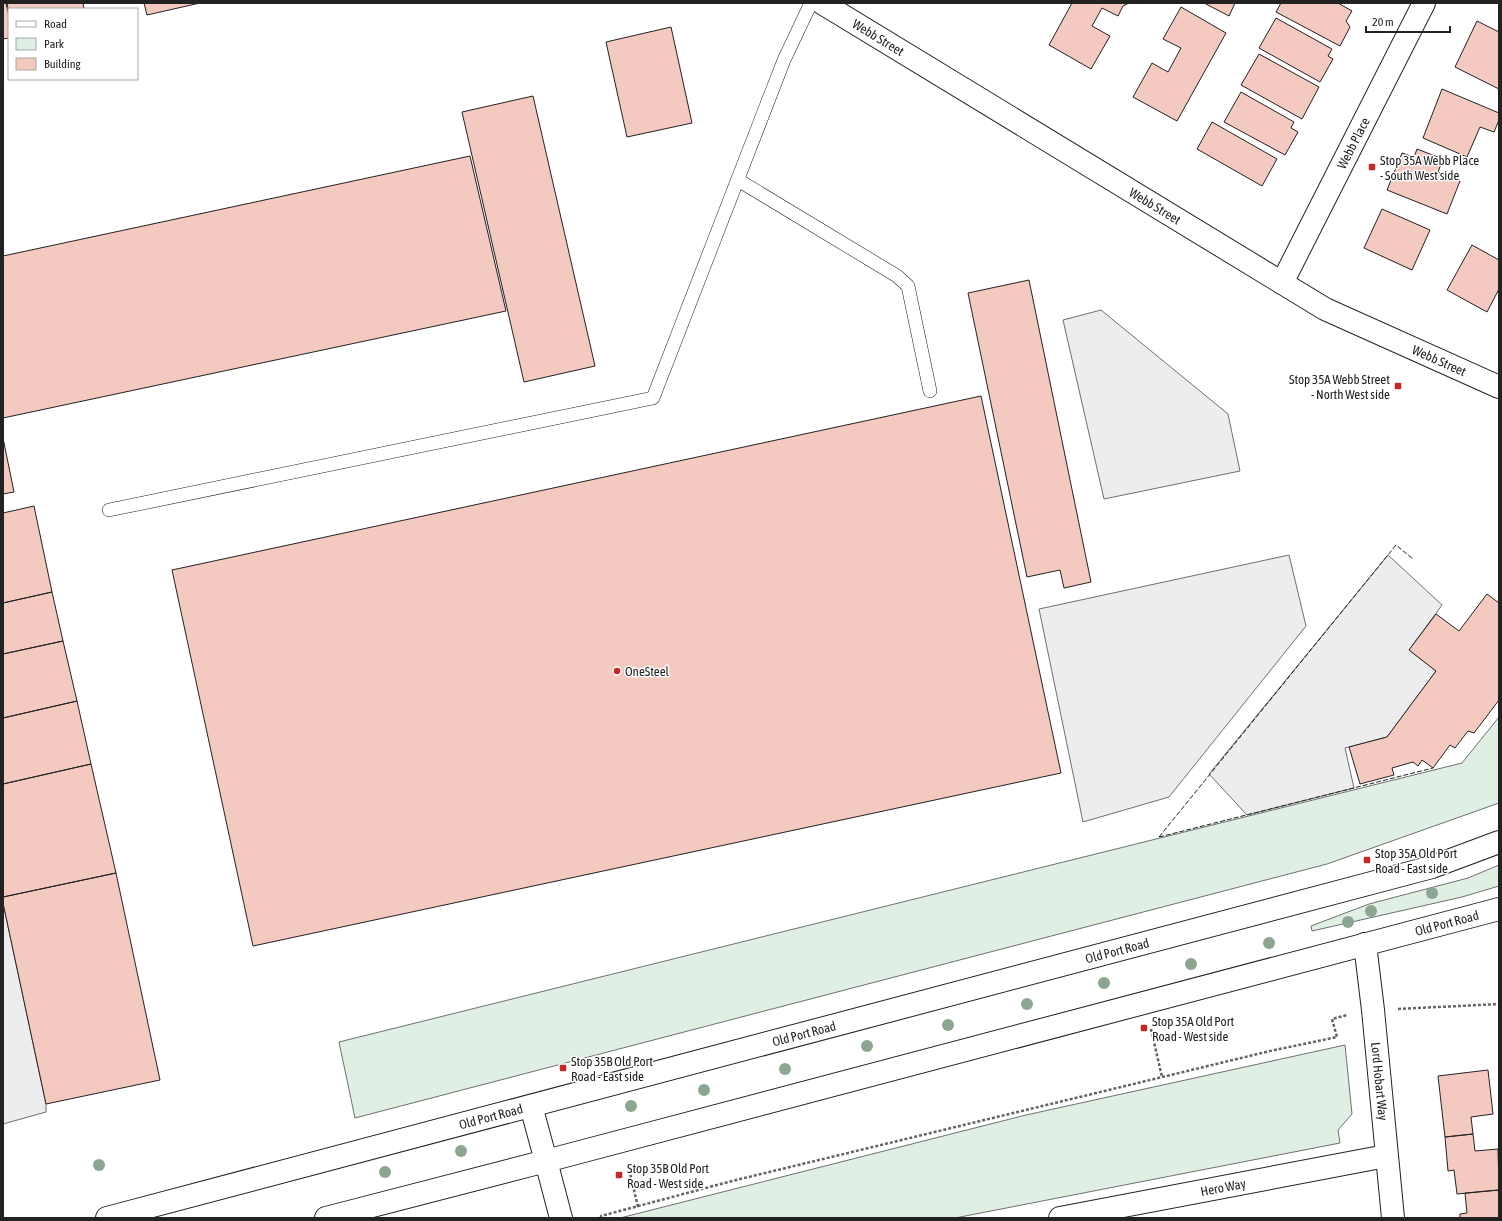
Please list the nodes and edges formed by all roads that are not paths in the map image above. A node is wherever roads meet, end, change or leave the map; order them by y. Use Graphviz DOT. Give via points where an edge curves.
graph roads {
  1 [pos="811,3"];
  2 [pos="822,3"];
  3 [pos="1424,3"];
  4 [pos="738,180"];
  5 [pos="1282,283"];
  6 [pos="1499,388"];
  7 [pos="930,391"];
  8 [pos="109,510"];
  9 [pos="1499,842"];
  10 [pos="1499,909"];
  11 [pos="1365,944"];
  12 [pos="531,1106"];
  13 [pos="1386,1156"];
  14 [pos="546,1161"];
  15 [pos="1085,1216"];
  16 [pos="107,1218"];
  17 [pos="326,1218"];
  18 [pos="561,1218"];
  19 [pos="1060,1218"];
  20 [pos="1393,1218"];
  1 -- 4 [label="lane" via="784,60"];
  2 -- 5 [label="main road, Webb Street"];
  3 -- 5 [label="main road, Webb Place"];
  4 -- 7 [label="lane" via="897,276 908,286"];
  4 -- 8 [label="lane" via="653,398"];
  5 -- 6 [label="main road, Webb Street" via="1325,309"];
  9 -- 12 [label="main road, Old Port Road" via="1432,867"];
  10 -- 11 [label="main road, Old Port Road"];
  11 -- 13 [label="main road, Lord Hobart Way"];
  11 -- 14 [label="main road, Old Port Road"];
  12 -- 14 [label="main road"];
  12 -- 16 [label="main road, Old Port Road"];
  13 -- 15 [label="main road, Hero Way"];
  13 -- 20 [label="main road, Lord Hobart Way"];
  14 -- 17 [label="main road, Old Port Road"];
  14 -- 18 [label="main road"];
  15 -- 19 [label="main road, Hero Way"];
}
